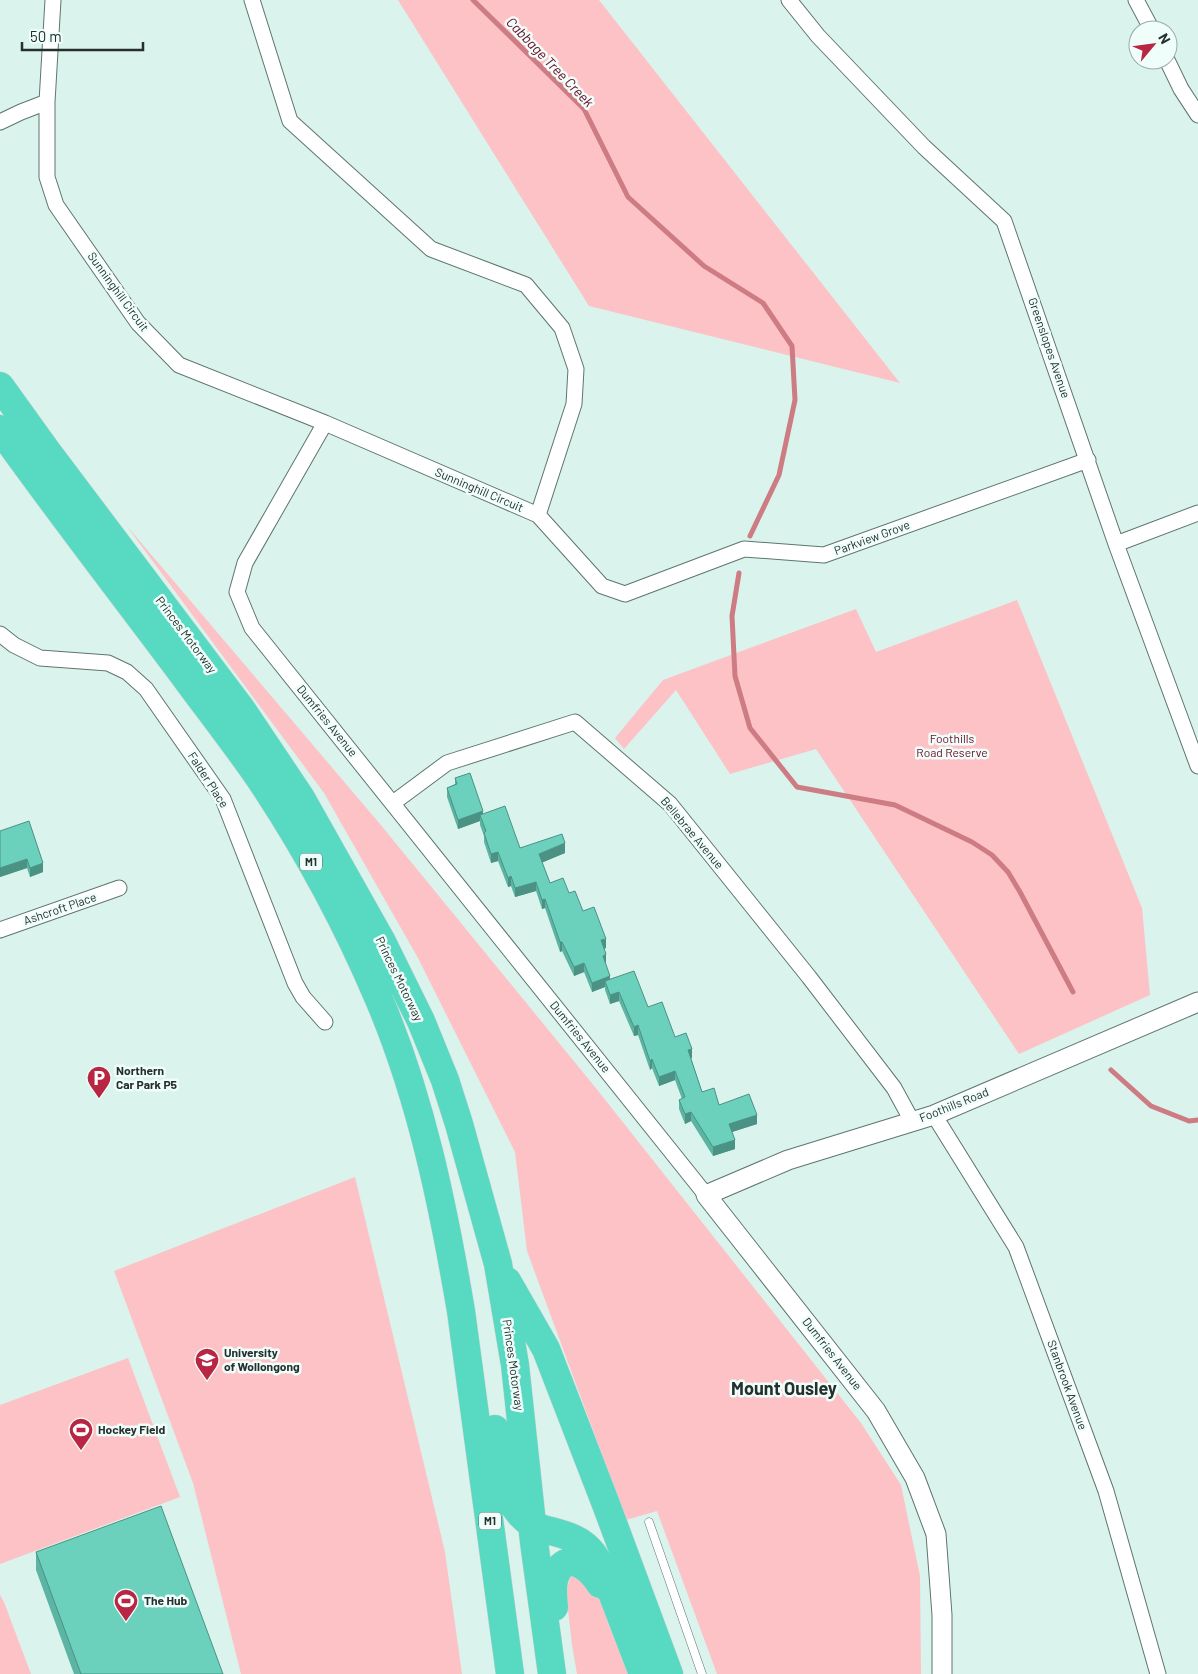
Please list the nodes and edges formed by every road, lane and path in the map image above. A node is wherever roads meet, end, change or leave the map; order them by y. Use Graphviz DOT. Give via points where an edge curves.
graph roads {
  1 [pos="53,0"];
  2 [pos="252,0"];
  3 [pos="789,0"];
  4 [pos="1136,0"];
  5 [pos="1147,20"];
  6 [pos="1172,70"];
  7 [pos="47,102"];
  8 [pos="1198,115"];
  9 [pos="0,122"];
  10 [pos="0,386"];
  11 [pos="325,424"];
  12 [pos="0,429"];
  13 [pos="1088,460"];
  14 [pos="1198,513"];
  15 [pos="538,515"];
  16 [pos="1116,544"];
  17 [pos="0,634"];
  18 [pos="1198,766"];
  19 [pos="393,803"];
  20 [pos="120,888"];
  21 [pos="0,930"];
  22 [pos="379,999"];
  23 [pos="1198,1002"];
  24 [pos="325,1022"];
  25 [pos="934,1115"];
  26 [pos="912,1121"];
  27 [pos="706,1195"];
  28 [pos="498,1264"];
  29 [pos="648,1522"];
  30 [pos="532,1525"];
  31 [pos="510,1674"];
  32 [pos="552,1674"];
  33 [pos="560,1674"];
  34 [pos="642,1674"];
  35 [pos="669,1674"];
  36 [pos="702,1674"];
  37 [pos="942,1674"];
  38 [pos="1158,1674"];
  1 -- 7 [label="street, Sunninghill Circuit"];
  2 -- 15 [label="street, Sunninghill Circuit" via="290,121 431,249 526,285 562,328 576,369 574,404"];
  3 -- 13 [label="street, Greenslopes Avenue" via="818,36 924,146 1004,222"];
  4 -- 5 [label="street"];
  6 -- 8 [label="street"];
  7 -- 9 [label="street"];
  7 -- 11 [label="street, Sunninghill Circuit" via="47,178 56,206 138,323 179,365"];
  10 -- 28 [label="highway, Princes Motorway / M1" via="242,710 301,798 381,940 424,1030 459,1124"];
  11 -- 15 [label="street, Sunninghill Circuit"];
  11 -- 19 [label="street, Dumfries Avenue" via="245,563 236,592 252,628"];
  12 -- 22 [label="highway, Princes Motorway / M1" via="260,779 312,863"];
  13 -- 15 [label="street, Parkview Grove" via="824,556 744,548 625,594 602,586"];
  13 -- 16 [label="street, Greenslopes Avenue"];
  14 -- 16 [label="street"];
  16 -- 18 [label="street, Greenslopes Avenue"];
  17 -- 24 [label="street, Falder Place" via="40,658 108,663 126,672 146,689 223,799 295,983"];
  19 -- 26 [label="street, Bellebrae Avenue" via="447,763 575,722 670,804 810,977 894,1088"];
  19 -- 27 [label="street, Dumfries Avenue"];
  20 -- 21 [label="street, Ashcroft Place"];
  22 -- 30 [label="highway" via="419,1084 431,1119 469,1275 505,1482 515,1508"];
  22 -- 31 [label="highway, Princes Motorway / M1" via="408,1076 452,1254"];
  23 -- 25 [label="street, Foothills Road"];
  25 -- 26 [label="street, Foothills Road"];
  25 -- 38 [label="street, Stanbrook Avenue" via="1016,1247 1106,1491"];
  26 -- 27 [label="street, Foothills Road" via="788,1160"];
  27 -- 37 [label="street, Dumfries Avenue" via="876,1411 915,1478 936,1534 942,1615"];
  28 -- 30 [label="highway, Princes Motorway / M1" via="515,1365"];
  28 -- 35 [label="highway" via="546,1349"];
  29 -- 36 [label="lane"];
  30 -- 32 [label="highway, Princes Motorway / M1"];
  30 -- 34 [label="highway" via="577,1539 592,1553 607,1579"];
  33 -- 34 [label="highway" via="553,1587 557,1572 571,1562 577,1562 589,1569 602,1587 626,1647"];
}
